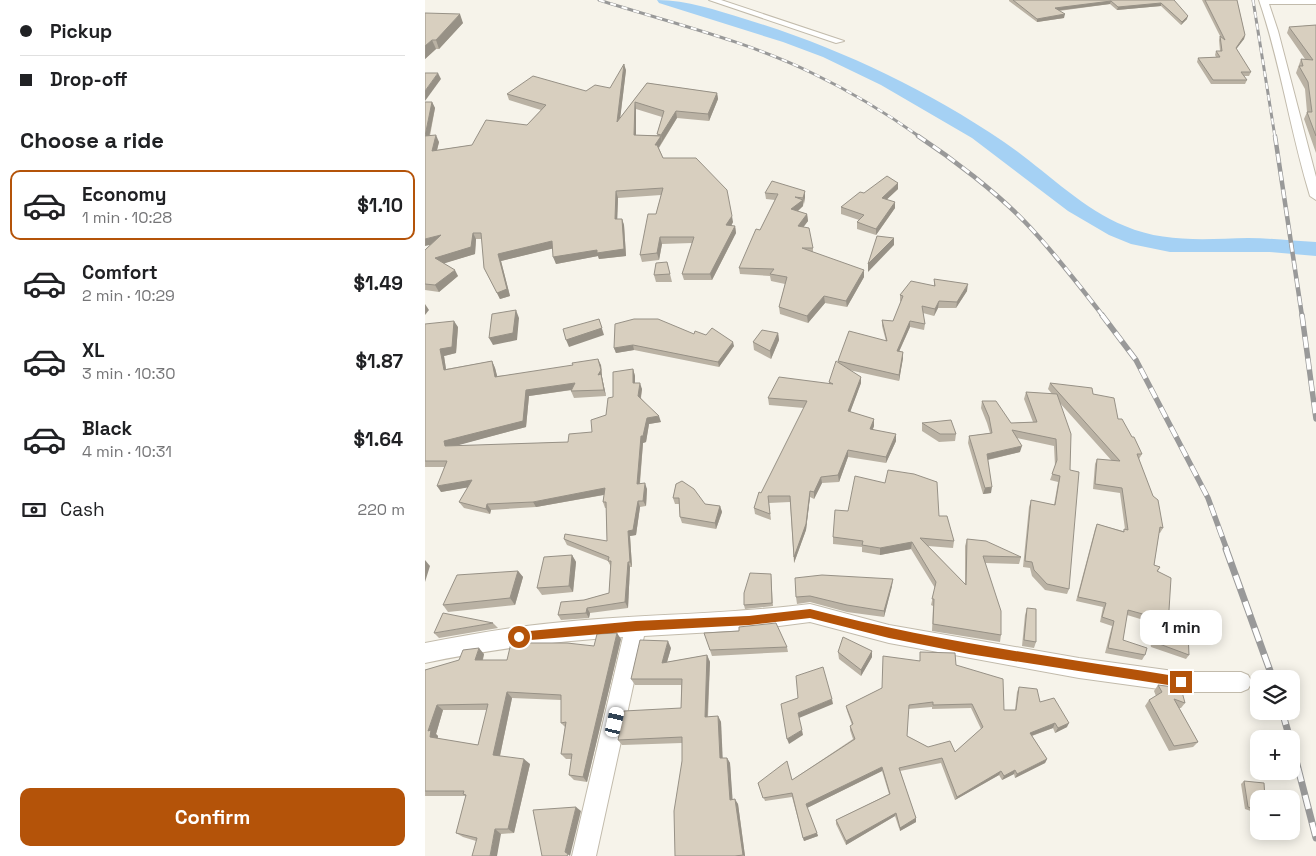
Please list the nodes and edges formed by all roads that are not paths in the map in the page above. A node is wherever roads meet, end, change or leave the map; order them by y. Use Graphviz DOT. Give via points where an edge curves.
graph roads {
  1 [pos="713,0"];
  2 [pos="742,0"];
  3 [pos="1263,1"];
  4 [pos="1316,2"];
  5 [pos="733,6"];
  6 [pos="839,41"];
  7 [pos="1316,196"];
  8 [pos="636,626"];
  9 [pos="425,653"];
  10 [pos="1241,682"];
  11 [pos="584,856"];
  1 -- 5 [label="street"];
  2 -- 5 [label="street"];
  3 -- 4 [label="street"];
  3 -- 7 [label="street" via="1274,31"];
  5 -- 6 [label="street"];
  8 -- 9 [label="street" via="482,641"];
  8 -- 10 [label="street" via="749,621 810,613 889,634 1079,668 1181,682"];
  8 -- 11 [label="street"];
}
